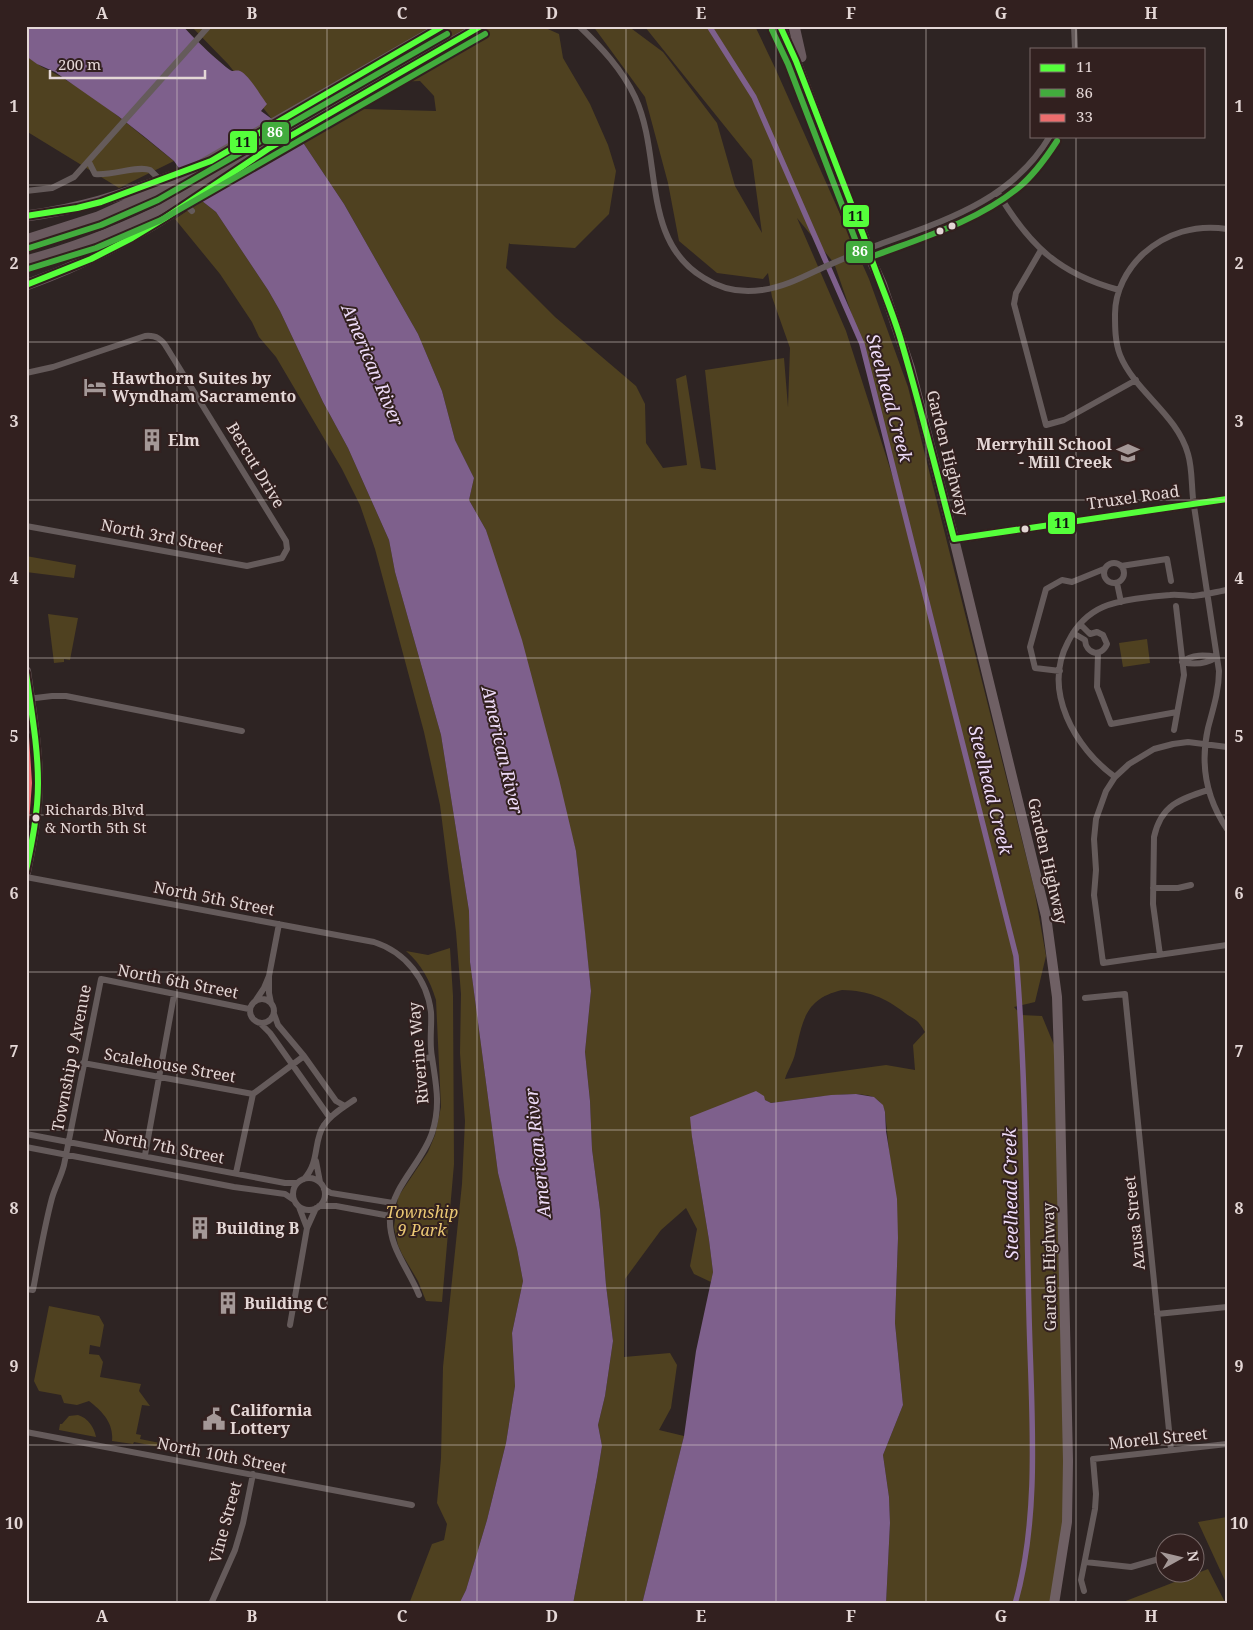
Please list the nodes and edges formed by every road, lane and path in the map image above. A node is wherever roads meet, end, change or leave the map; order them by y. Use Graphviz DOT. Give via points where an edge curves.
graph roads {
  1 [pos="208,26"];
  2 [pos="366,26"];
  3 [pos="382,26"];
  4 [pos="443,26"];
  5 [pos="481,26"];
  6 [pos="579,26"];
  7 [pos="780,26"];
  8 [pos="792,26"];
  9 [pos="1074,26"];
  10 [pos="1075,48"];
  11 [pos="801,57"];
  12 [pos="1049,138"];
  13 [pos="268,149"];
  14 [pos="830,151"];
  15 [pos="211,161"];
  16 [pos="89,162"];
  17 [pos="26,191"];
  18 [pos="998,193"];
  19 [pos="192,211"];
  20 [pos="26,216"];
  21 [pos="1227,229"];
  22 [pos="26,240"];
  23 [pos="868,249"];
  24 [pos="1041,250"];
  25 [pos="26,261"];
  26 [pos="26,285"];
  27 [pos="1119,290"];
  28 [pos="26,373"];
  29 [pos="1136,380"];
  30 [pos="1227,499"];
  31 [pos="1193,503"];
  32 [pos="26,526"];
  33 [pos="954,539"];
  34 [pos="287,549"];
  35 [pos="1121,566"];
  36 [pos="1104,569"];
  37 [pos="1171,581"];
  38 [pos="1117,583"];
  39 [pos="1227,590"];
  40 [pos="1208,593"];
  41 [pos="1121,602"];
  42 [pos="1176,606"];
  43 [pos="1080,624"];
  44 [pos="1073,632"];
  45 [pos="1098,653"];
  46 [pos="1217,657"];
  47 [pos="1182,662"];
  48 [pos="26,671"];
  49 [pos="1060,671"];
  50 [pos="28,699"];
  51 [pos="1176,712"];
  52 [pos="1174,730"];
  53 [pos="242,731"];
  54 [pos="1205,744"];
  55 [pos="1227,747"];
  56 [pos="1115,777"];
  57 [pos="1208,790"];
  58 [pos="1227,829"];
  59 [pos="26,872"];
  60 [pos="26,877"];
  61 [pos="1191,884"];
  62 [pos="1153,888"];
  63 [pos="279,924"];
  64 [pos="1227,945"];
  65 [pos="395,952"];
  66 [pos="1160,955"];
  67 [pos="269,976"];
  68 [pos="101,979"];
  69 [pos="174,995"];
  70 [pos="1085,998"];
  71 [pos="256,1000"];
  72 [pos="271,1003"];
  73 [pos="250,1009"];
  74 [pos="274,1014"];
  75 [pos="261,1024"];
  76 [pos="304,1056"];
  77 [pos="432,1057"];
  78 [pos="419,1060"];
  79 [pos="83,1063"];
  80 [pos="292,1066"];
  81 [pos="160,1076"];
  82 [pos="253,1094"];
  83 [pos="354,1100"];
  84 [pos="345,1106"];
  85 [pos="330,1118"];
  86 [pos="26,1134"];
  87 [pos="69,1142"];
  88 [pos="26,1148"];
  89 [pos="66,1155"];
  90 [pos="145,1155"];
  91 [pos="316,1160"];
  92 [pos="236,1173"];
  93 [pos="304,1178"];
  94 [pos="320,1182"];
  95 [pos="297,1183"];
  96 [pos="324,1189"];
  97 [pos="294,1200"];
  98 [pos="394,1203"];
  99 [pos="299,1207"];
  100 [pos="318,1207"];
  101 [pos="390,1216"];
  102 [pos="307,1228"];
  103 [pos="30,1290"];
  104 [pos="419,1295"];
  105 [pos="1227,1307"];
  106 [pos="1157,1314"];
  107 [pos="290,1325"];
  108 [pos="26,1432"];
  109 [pos="1227,1444"];
  110 [pos="1170,1450"];
  111 [pos="253,1474"];
  112 [pos="412,1505"];
  113 [pos="1156,1560"];
  114 [pos="1085,1562"];
  115 [pos="1084,1591"];
  116 [pos="211,1604"];
  117 [pos="1054,1604"];
  1 -- 16 [label="street"];
  2 -- 3 [label="street"];
  4 -- 15 [label="highway"];
  5 -- 13 [label="highway"];
  6 -- 23 [label="street" via="620,71 635,98 648,134 663,228 685,264 710,282 739,291 763,290 787,284"];
  7 -- 14 [label="main road, Garden Highway"];
  8 -- 11 [label="highway"];
  9 -- 10 [label="street"];
  11 -- 14 [label="main road, Garden Highway"];
  12 -- 18 [label="street" via="1030,165"];
  13 -- 25 [label="highway" via="132,224 78,246"];
  13 -- 26 [label="highway" via="154,225 97,256"];
  14 -- 23 [label="main road, Garden Highway"];
  15 -- 20 [label="highway" via="125,194 77,208"];
  15 -- 22 [label="highway" via="123,206"];
  16 -- 17 [label="street" via="74,177 61,184"];
  16 -- 19 [label="street" via="100,174 147,168"];
  18 -- 23 [label="street" via="970,209"];
  18 -- 24 [label="street" via="1018,225"];
  21 -- 27 [label="street" via="1192,229 1164,239 1140,257"];
  23 -- 33 [label="main road, Garden Highway" via="905,351"];
  24 -- 27 [label="street" via="1083,277"];
  24 -- 29 [label="street" via="1016,293 1014,304 1046,425 1064,420"];
  27 -- 29 [label="street" via="1115,310 1116,341"];
  28 -- 34 [label="street, Bercut Drive" via="54,367 145,336 160,339 286,541"];
  29 -- 31 [label="street" via="1184,442"];
  30 -- 31 [label="main road, Truxel Road"];
  31 -- 33 [label="main road, Truxel Road"];
  31 -- 40 [label="street"];
  32 -- 34 [label="street, North 3rd Street" via="247,566 282,558"];
  33 -- 117 [label="main road, Garden Highway" via="1039,882 1051,942 1057,997 1068,1497 1065,1540"];
  35 -- 36 [label="street" via="1109,564"];
  35 -- 37 [label="street" via="1167,559"];
  35 -- 38 [label="street" via="1124,572"];
  36 -- 38 [label="street" via="1104,577 1110,583"];
  36 -- 49 [label="street" via="1072,582 1062,580 1046,589 1030,647 1035,668"];
  38 -- 41 [label="street"];
  39 -- 40 [label="street"];
  40 -- 41 [label="street"];
  40 -- 46 [label="street"];
  41 -- 43 [label="street" via="1096,610"];
  42 -- 47 [label="street"];
  43 -- 44 [label="street"];
  43 -- 45 [label="street" via="1090,634 1100,633 1105,638 1105,648"];
  44 -- 45 [label="street" via="1085,640 1090,652"];
  44 -- 49 [label="street" via="1063,653"];
  45 -- 51 [label="street" via="1097,687 1111,724"];
  46 -- 47 [label="street" via="1209,663"];
  46 -- 54 [label="street" via="1219,683"];
  47 -- 51 [label="street" via="1184,674"];
  48 -- 50 [label="main road"];
  49 -- 56 [label="street" via="1061,698 1072,730 1095,761"];
  50 -- 53 [label="street" via="66,696"];
  50 -- 59 [label="main road" via="36,742 38,784"];
  51 -- 52 [label="street"];
  54 -- 55 [label="street"];
  54 -- 56 [label="street" via="1183,743 1154,749"];
  54 -- 57 [label="street"];
  56 -- 66 [label="street" via="1102,800 1095,829 1094,895 1103,963"];
  57 -- 58 [label="street"];
  57 -- 62 [label="street" via="1178,801 1168,808 1159,822 1154,837"];
  60 -- 63 [label="street, North 5th Street"];
  61 -- 62 [label="street" via="1178,888"];
  62 -- 66 [label="street"];
  63 -- 65 [label="street, North 5th Street" via="374,942"];
  63 -- 67 [label="street"];
  64 -- 66 [label="street"];
  65 -- 77 [label="street, Riverine Way" via="411,966 425,989 431,1013"];
  67 -- 71 [label="street"];
  67 -- 72 [label="street"];
  68 -- 69 [label="street, North 6th Street"];
  68 -- 79 [label="street, Township 9 Avenue"];
  69 -- 73 [label="street, North 6th Street"];
  69 -- 81 [label="street"];
  70 -- 106 [label="street, Azusa Street" via="1125,994"];
  71 -- 72 [label="street" via="264,999"];
  71 -- 73 [label="street"];
  72 -- 74 [label="street"];
  73 -- 75 [label="street" via="251,1017"];
  74 -- 75 [label="street" via="271,1020"];
  74 -- 76 [label="street" via="278,1025"];
  75 -- 80 [label="street"];
  76 -- 80 [label="street"];
  76 -- 84 [label="street" via="336,1101"];
  77 -- 78 [label="street"];
  77 -- 98 [label="street, Riverine Way" via="438,1094 435,1121 426,1148"];
  79 -- 81 [label="street, Scalehouse Street"];
  79 -- 87 [label="street, Township 9 Avenue"];
  80 -- 82 [label="street"];
  80 -- 85 [label="street"];
  81 -- 82 [label="street, Scalehouse Street"];
  81 -- 90 [label="street"];
  82 -- 92 [label="street"];
  83 -- 84 [label="street"];
  84 -- 85 [label="street"];
  85 -- 91 [label="street" via="320,1135"];
  86 -- 87 [label="street, North 7th Street"];
  87 -- 89 [label="street, Township 9 Avenue"];
  87 -- 90 [label="street, North 7th Street"];
  88 -- 89 [label="street, North 7th Street"];
  89 -- 97 [label="street, North 7th Street" via="285,1194"];
  89 -- 103 [label="street, Township 9 Avenue"];
  90 -- 92 [label="street, North 7th Street"];
  91 -- 93 [label="street"];
  91 -- 94 [label="street"];
  92 -- 95 [label="street, North 7th Street"];
  93 -- 94 [label="street"];
  93 -- 95 [label="street"];
  94 -- 96 [label="street"];
  95 -- 97 [label="street"];
  96 -- 98 [label="street" via="331,1193"];
  96 -- 100 [label="street" via="324,1198"];
  97 -- 99 [label="street"];
  98 -- 101 [label="street, Riverine Way"];
  99 -- 100 [label="street" via="307,1210"];
  99 -- 102 [label="street"];
  100 -- 101 [label="street" via="336,1206"];
  100 -- 102 [label="street"];
  101 -- 104 [label="street, Riverine Way" via="395,1248"];
  102 -- 107 [label="street"];
  105 -- 106 [label="street"];
  106 -- 110 [label="street, Azusa Street"];
  108 -- 111 [label="street, North 10th Street"];
  109 -- 110 [label="street, Morell Street"];
  110 -- 114 [label="street, Morell Street" via="1093,1459 1096,1502"];
  111 -- 112 [label="street, North 10th Street"];
  111 -- 116 [label="street, Vine Street" via="235,1550"];
  113 -- 114 [label="street" via="1131,1567"];
  114 -- 115 [label="street" via="1081,1580"];
}
